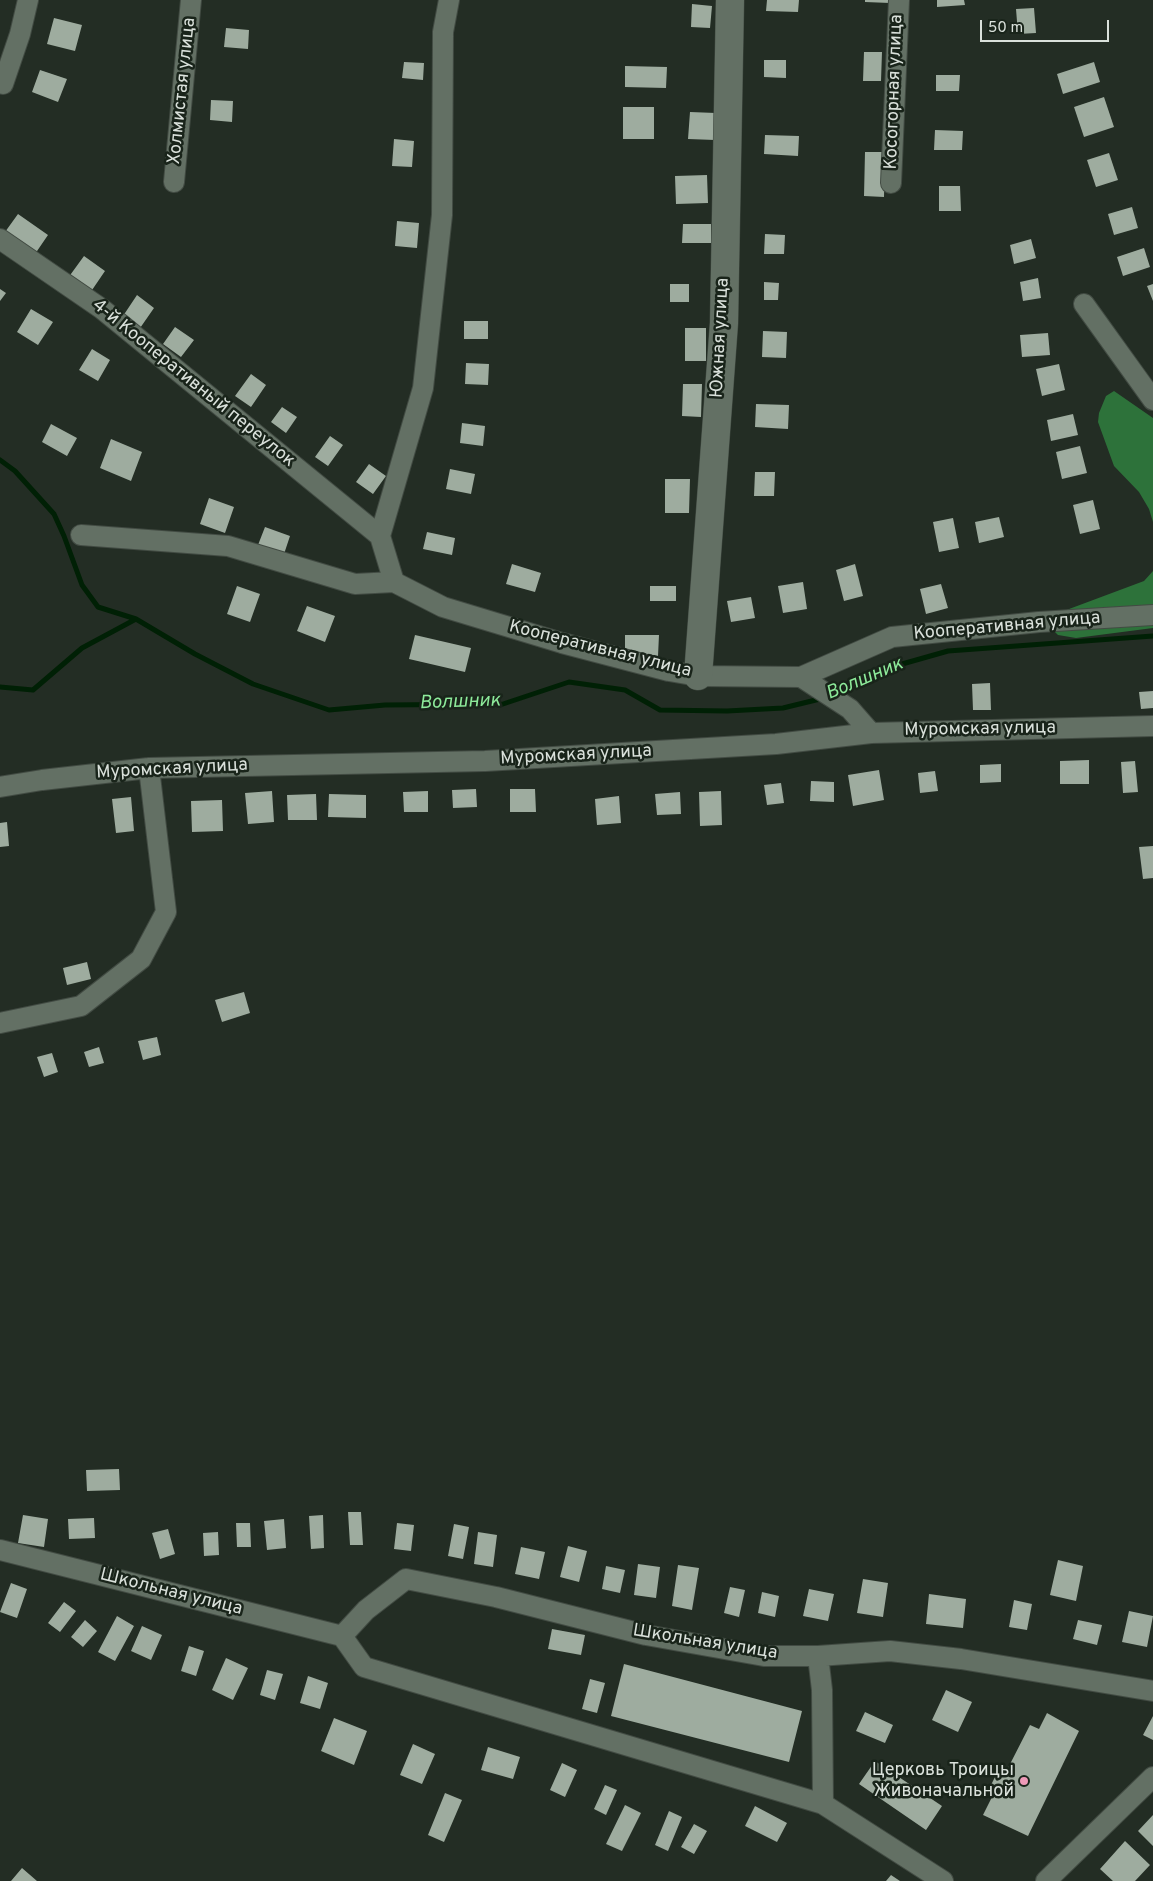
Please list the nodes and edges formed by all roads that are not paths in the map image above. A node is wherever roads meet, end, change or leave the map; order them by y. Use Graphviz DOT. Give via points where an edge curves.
graph roads {
  1 [pos="28,0"];
  2 [pos="192,0"];
  3 [pos="449,0"];
  4 [pos="730,0"];
  5 [pos="899,0"];
  6 [pos="3,84"];
  7 [pos="174,182"];
  8 [pos="891,183"];
  9 [pos="0,239"];
  10 [pos="1084,304"];
  11 [pos="1153,400"];
  12 [pos="81,535"];
  13 [pos="380,536"];
  14 [pos="394,582"];
  15 [pos="1153,615"];
  16 [pos="698,676"];
  17 [pos="801,677"];
  18 [pos="1153,726"];
  19 [pos="871,733"];
  20 [pos="149,768"];
  21 [pos="0,787"];
  22 [pos="0,1023"];
  23 [pos="0,1550"];
  24 [pos="342,1636"];
  25 [pos="818,1656"];
  26 [pos="1153,1691"];
  27 [pos="1153,1777"];
  28 [pos="823,1804"];
  29 [pos="943,1881"];
  30 [pos="1046,1881"];
  1 -- 6 [label="street"];
  2 -- 7 [label="street, Холмистая улица"];
  3 -- 13 [label="street" via="442,32 442,215 423,388"];
  4 -- 16 [label="street, Южная улица" via="724,323"];
  5 -- 8 [label="street, Косогорная улица"];
  9 -- 13 [label="street, 4-й Кооперативный переулок" via="102,309"];
  10 -- 11 [label="street"];
  12 -- 14 [label="street, Кооперативная улица" via="228,546 355,584"];
  13 -- 14 [label="street"];
  14 -- 16 [label="street, Кооперативная улица" via="443,607 669,672"];
  15 -- 17 [label="street, Кооперативная улица" via="1039,622 892,637"];
  16 -- 17 [label="street, Кооперативная улица"];
  17 -- 19 [label="street" via="850,709"];
  18 -- 19 [label="street, Муромская улица"];
  19 -- 20 [label="street, Муромская улица" via="776,744 485,761"];
  20 -- 21 [label="street, Муромская улица"];
  20 -- 22 [label="street" via="166,912 142,959 81,1006"];
  23 -- 24 [label="street, Школьная улица"];
  24 -- 25 [label="street, Школьная улица" via="366,1610 406,1579 496,1597 646,1636 764,1656"];
  24 -- 28 [label="street" via="364,1667"];
  25 -- 26 [label="street, Школьная улица" via="890,1651 961,1659"];
  25 -- 28 [label="street" via="822,1690"];
  27 -- 30 [label="street"];
  28 -- 29 [label="street"];
}
